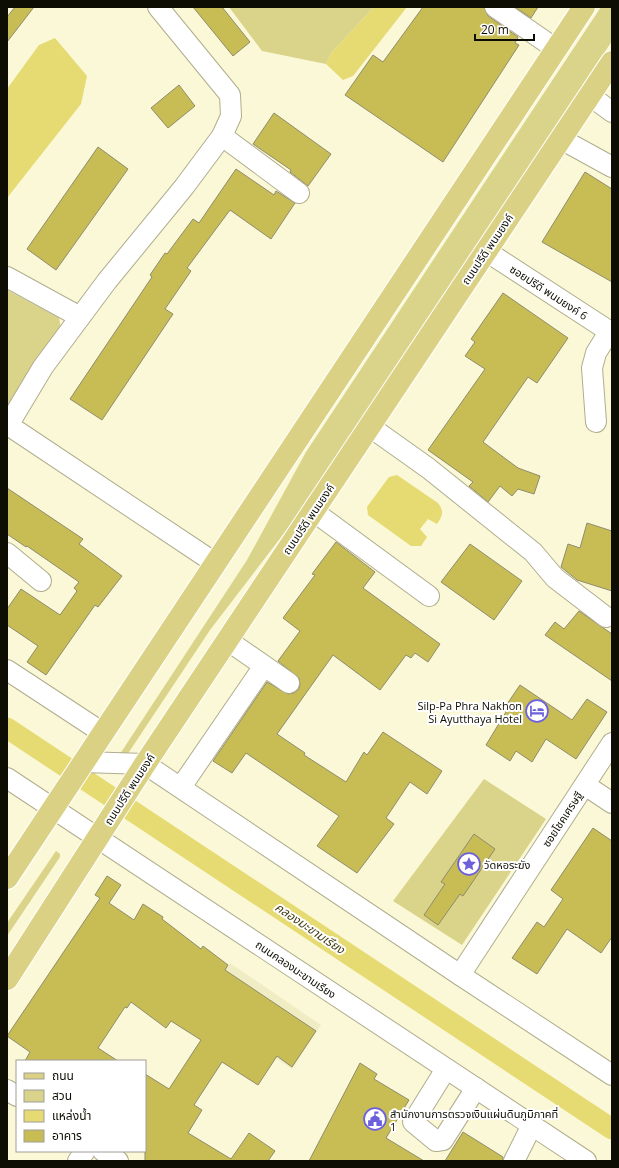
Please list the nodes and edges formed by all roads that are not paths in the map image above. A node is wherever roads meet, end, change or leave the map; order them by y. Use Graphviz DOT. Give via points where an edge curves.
graph roads {
  1 [pos="158,7"];
  2 [pos="495,7"];
  3 [pos="584,7"];
  4 [pos="556,49"];
  5 [pos="612,62"];
  6 [pos="589,96"];
  7 [pos="612,112"];
  8 [pos="222,136"];
  9 [pos="561,139"];
  10 [pos="612,167"];
  11 [pos="299,193"];
  12 [pos="486,251"];
  13 [pos="7,277"];
  14 [pos="80,317"];
  15 [pos="611,332"];
  16 [pos="596,422"];
  17 [pos="8,426"];
  18 [pos="369,426"];
  19 [pos="313,511"];
  20 [pos="7,553"];
  21 [pos="215,563"];
  22 [pos="41,581"];
  23 [pos="429,596"];
  24 [pos="606,617"];
  25 [pos="227,640"];
  26 [pos="264,666"];
  27 [pos="7,670"];
  28 [pos="289,683"];
  29 [pos="103,733"];
  30 [pos="612,743"];
  31 [pos="94,759"];
  32 [pos="139,772"];
  33 [pos="7,778"];
  34 [pos="585,785"];
  35 [pos="182,787"];
  36 [pos="58,800"];
  37 [pos="612,803"];
  38 [pos="103,830"];
  39 [pos="7,878"];
  40 [pos="460,975"];
  41 [pos="7,979"];
  42 [pos="446,1068"];
  43 [pos="612,1075"];
  44 [pos="476,1088"];
  45 [pos="7,1090"];
  46 [pos="16,1095"];
  47 [pos="532,1125"];
  48 [pos="83,1152"];
  49 [pos="104,1152"];
  50 [pos="78,1161"];
  51 [pos="118,1161"];
  52 [pos="514,1161"];
  53 [pos="586,1161"];
  1 -- 8 [label="street" via="230,95 231,116"];
  2 -- 4 [label="street"];
  3 -- 4 [label="main road"];
  4 -- 21 [label="main road"];
  5 -- 6 [label="main road, ถนนปรีดี พนมยงค์"];
  6 -- 7 [label="street"];
  6 -- 9 [label="main road, ถนนปรีดี พนมยงค์"];
  8 -- 11 [label="street"];
  8 -- 14 [label="street"];
  9 -- 10 [label="street"];
  9 -- 12 [label="main road, ถนนปรีดี พนมยงค์"];
  12 -- 15 [label="street, ซอยปรีดี พนมยงค์ 6"];
  12 -- 18 [label="main road, ถนนปรีดี พนมยงค์"];
  13 -- 14 [label="street"];
  14 -- 17 [label="street" via="43,367"];
  15 -- 16 [label="street" via="596,353 592,368"];
  17 -- 21 [label="street"];
  18 -- 19 [label="main road, ถนนปรีดี พนมยงค์"];
  18 -- 24 [label="street" via="428,468 533,552 555,578"];
  19 -- 23 [label="street"];
  19 -- 25 [label="main road, ถนนปรีดี พนมยงค์"];
  20 -- 22 [label="street"];
  21 -- 29 [label="main road"];
  25 -- 26 [label="street"];
  25 -- 32 [label="main road, ถนนปรีดี พนมยงค์"];
  26 -- 28 [label="street"];
  26 -- 35 [label="street"];
  27 -- 29 [label="street"];
  29 -- 31 [label="main road"];
  30 -- 34 [label="street, ซอยโชคเศรษฐี"];
  31 -- 32 [label="street"];
  31 -- 36 [label="main road"];
  32 -- 35 [label="street"];
  32 -- 38 [label="main road, ถนนปรีดี พนมยงค์"];
  33 -- 36 [label="street, ถนนคลองมะขามเรียง"];
  34 -- 37 [label="street"];
  34 -- 40 [label="street, ซอยโชคเศรษฐี"];
  35 -- 40 [label="street"];
  36 -- 38 [label="street, ถนนคลองมะขามเรียง"];
  36 -- 39 [label="main road"];
  38 -- 41 [label="main road, ถนนปรีดี พนมยงค์"];
  38 -- 42 [label="street, ถนนคลองมะขามเรียง"];
  40 -- 43 [label="street"];
  42 -- 44 [label="street, ถนนคลองมะขามเรียง"];
  42 -- 44 [label="street" via="413,1122 436,1141 443,1140"];
  44 -- 47 [label="street, ถนนคลองมะขามเรียง"];
  45 -- 46 [label="street"];
  47 -- 52 [label="street"];
  47 -- 53 [label="street, ถนนคลองมะขามเรียง"];
  48 -- 50 [label="street"];
  49 -- 51 [label="street"];
}
